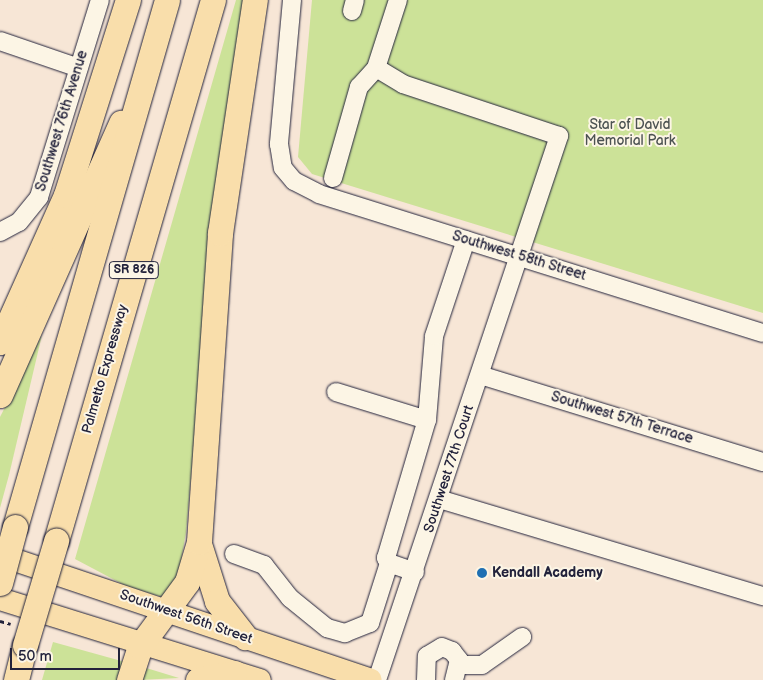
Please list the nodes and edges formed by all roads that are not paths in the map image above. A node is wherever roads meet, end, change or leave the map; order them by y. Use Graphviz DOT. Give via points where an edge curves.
graph roads {
  1 [pos="100,0"];
  2 [pos="128,0"];
  3 [pos="167,0"];
  4 [pos="213,0"];
  5 [pos="255,0"];
  6 [pos="292,0"];
  7 [pos="398,0"];
  8 [pos="0,41"];
  9 [pos="79,68"];
  10 [pos="376,68"];
  11 [pos="140,94"];
  12 [pos="333,178"];
  13 [pos="3,232"];
  14 [pos="466,240"];
  15 [pos="519,257"];
  16 [pos="763,333"];
  17 [pos="0,342"];
  18 [pos="480,375"];
  19 [pos="336,392"];
  20 [pos="0,395"];
  21 [pos="427,420"];
  22 [pos="763,462"];
  23 [pos="439,499"];
  24 [pos="199,542"];
  25 [pos="234,554"];
  26 [pos="0,555"];
  27 [pos="389,563"];
  28 [pos="415,572"];
  29 [pos="0,583"];
  30 [pos="763,596"];
  31 [pos="0,599"];
  32 [pos="165,610"];
  33 [pos="245,637"];
  34 [pos="522,637"];
  35 [pos="140,646"];
  36 [pos="234,673"];
  37 [pos="457,673"];
  38 [pos="16,680"];
  39 [pos="129,680"];
  40 [pos="198,680"];
  41 [pos="260,680"];
  42 [pos="371,680"];
  43 [pos="377,680"];
  44 [pos="426,680"];
  1 -- 9 [label="street, Southwest 76th Avenue"];
  2 -- 17 [label="highway" via="66,195"];
  3 -- 11 [label="highway, SR 826"];
  4 -- 38 [label="highway, Palmetto Expressway / SR 826, bridge"];
  5 -- 24 [label="highway" via="220,233"];
  6 -- 14 [label="street, Southwest 58th Street" via="279,134 283,168 311,191"];
  7 -- 10 [label="street"];
  8 -- 9 [label="street"];
  9 -- 13 [label="street, Southwest 76th Avenue" via="39,197 26,216"];
  10 -- 12 [label="street" via="359,87"];
  10 -- 15 [label="street, Southwest 77th Court" via="404,84 559,136"];
  11 -- 20 [label="highway" via="108,144 59,268"];
  11 -- 29 [label="highway, SR 826, bridge"];
  14 -- 15 [label="street, Southwest 58th Street"];
  14 -- 21 [label="street" via="434,336"];
  15 -- 16 [label="street, Southwest 58th Street"];
  15 -- 18 [label="street, Southwest 77th Court"];
  18 -- 22 [label="street, Southwest 57th Terrace"];
  18 -- 23 [label="street, Southwest 77th Court"];
  19 -- 21 [label="street"];
  21 -- 27 [label="street" via="387,552"];
  23 -- 28 [label="street, Southwest 77th Court"];
  23 -- 30 [label="street"];
  24 -- 32 [label="highway" via="187,582"];
  24 -- 33 [label="highway" via="210,589 223,613"];
  25 -- 27 [label="street" via="264,565 290,598 327,628 345,633 370,623"];
  26 -- 32 [label="main road, Southwest 56th Street"];
  27 -- 28 [label="street"];
  28 -- 43 [label="street, Southwest 77th Court"];
  31 -- 35 [label="main road"];
  32 -- 33 [label="main road, Southwest 56th Street"];
  32 -- 35 [label="highway"];
  33 -- 42 [label="main road, Southwest 56th Street"];
  34 -- 37 [label="street" via="482,665"];
  35 -- 36 [label="main road"];
  35 -- 39 [label="highway"];
  36 -- 40 [label="highway"];
  36 -- 41 [label="main road"];
  37 -- 44 [label="street" via="452,651 436,648 424,662"];
}
